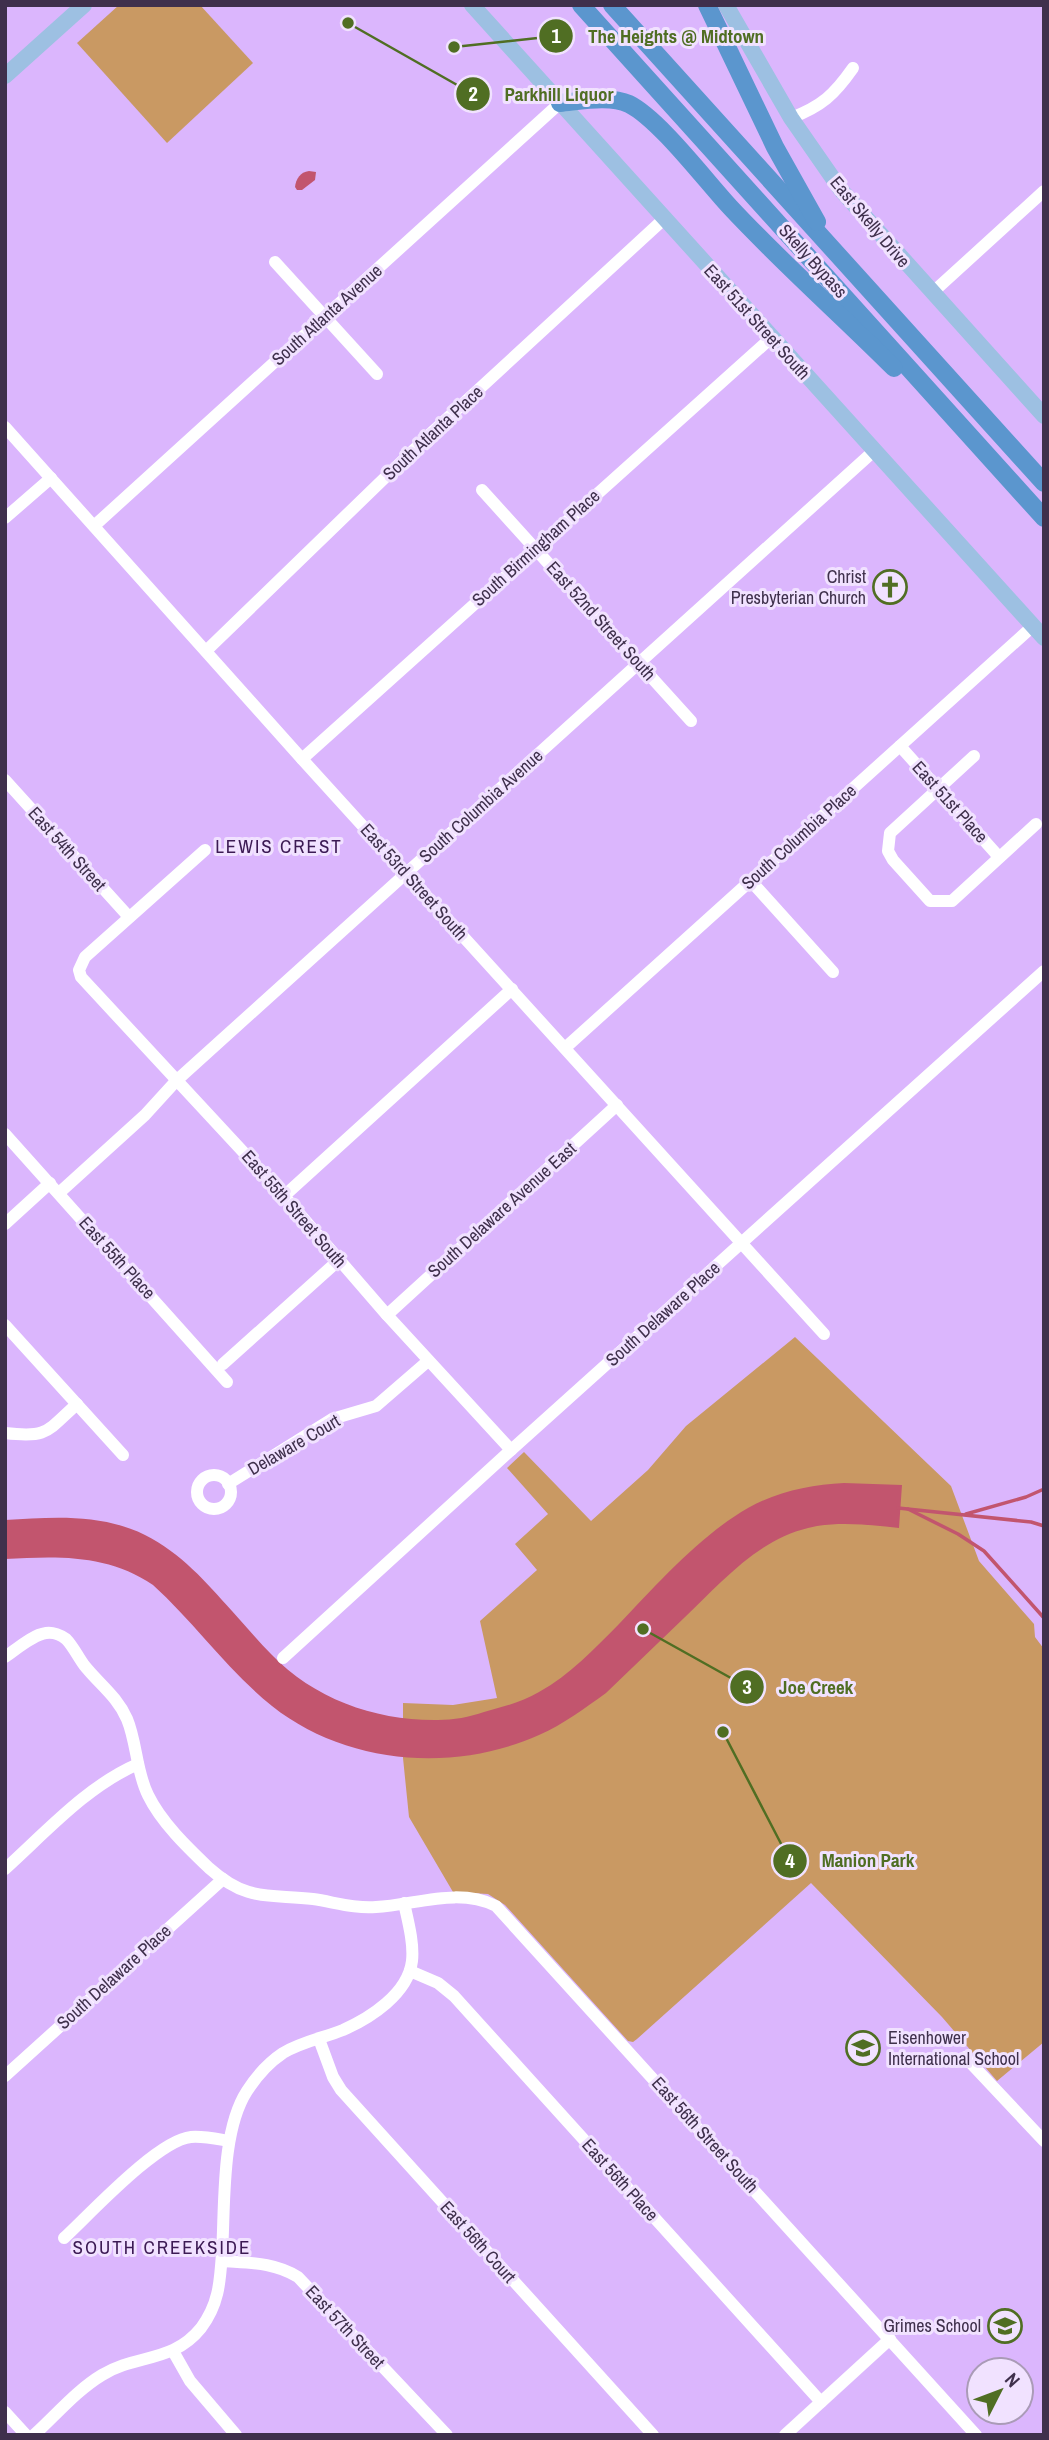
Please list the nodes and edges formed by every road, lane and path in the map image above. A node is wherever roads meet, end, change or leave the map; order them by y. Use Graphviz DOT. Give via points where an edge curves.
graph roads {
  1 [pos="84,5"];
  2 [pos="472,5"];
  3 [pos="582,5"];
  4 [pos="612,5"];
  5 [pos="708,5"];
  6 [pos="726,5"];
  7 [pos="853,68"];
  8 [pos="5,76"];
  9 [pos="560,103"];
  10 [pos="791,118"];
  11 [pos="1044,191"];
  12 [pos="664,218"];
  13 [pos="832,249"];
  14 [pos="275,262"];
  15 [pos="932,293"];
  16 [pos="325,317"];
  17 [pos="771,338"];
  18 [pos="377,374"];
  19 [pos="1044,416"];
  20 [pos="5,427"];
  21 [pos="875,450"];
  22 [pos="51,478"];
  23 [pos="1044,483"];
  24 [pos="1014,485"];
  25 [pos="482,490"];
  26 [pos="5,517"];
  27 [pos="1044,517"];
  28 [pos="94,526"];
  29 [pos="534,548"];
  30 [pos="1038,632"];
  31 [pos="206,651"];
  32 [pos="639,662"];
  33 [pos="691,721"];
  34 [pos="900,746"];
  35 [pos="974,756"];
  36 [pos="302,759"];
  37 [pos="5,780"];
  38 [pos="938,789"];
  39 [pos="1036,824"];
  40 [pos="205,850"];
  41 [pos="999,857"];
  42 [pos="406,874"];
  43 [pos="750,880"];
  44 [pos="129,917"];
  45 [pos="1044,971"];
  46 [pos="833,972"];
  47 [pos="512,989"];
  48 [pos="565,1048"];
  49 [pos="176,1081"];
  50 [pos="617,1105"];
  51 [pos="5,1134"];
  52 [pos="55,1188"];
  53 [pos="284,1196"];
  54 [pos="5,1224"];
  55 [pos="742,1243"];
  56 [pos="339,1260"];
  57 [pos="387,1315"];
  58 [pos="5,1325"];
  59 [pos="824,1334"];
  60 [pos="428,1360"];
  61 [pos="223,1364"];
  62 [pos="227,1382"];
  63 [pos="77,1404"];
  64 [pos="5,1433"];
  65 [pos="511,1450"];
  66 [pos="123,1455"];
  67 [pos="228,1484"];
  68 [pos="5,1657"];
  69 [pos="283,1658"];
  70 [pos="138,1764"];
  71 [pos="5,1869"];
  72 [pos="223,1879"];
  73 [pos="404,1903"];
  74 [pos="410,1971"];
  75 [pos="319,2039"];
  76 [pos="965,2057"];
  77 [pos="5,2076"];
  78 [pos="229,2141"];
  79 [pos="1044,2141"];
  80 [pos="64,2238"];
  81 [pos="222,2261"];
  82 [pos="890,2339"];
  83 [pos="173,2351"];
  84 [pos="821,2402"];
  85 [pos="5,2412"];
  86 [pos="26,2435"];
  87 [pos="34,2435"];
  88 [pos="236,2435"];
  89 [pos="447,2435"];
  90 [pos="653,2435"];
  91 [pos="785,2435"];
  92 [pos="976,2435"];
  1 -- 8 [label="main road"];
  2 -- 9 [label="main road, East 51st Street South"];
  3 -- 24 [label="highway, Skelly Bypass"];
  4 -- 13 [label="highway, Skelly Bypass"];
  5 -- 13 [label="highway" via="775,147"];
  6 -- 10 [label="main road, East Skelly Drive"];
  7 -- 10 [label="street" via="821,105"];
  9 -- 12 [label="main road, East 51st Street South"];
  9 -- 16 [label="street, South Atlanta Avenue"];
  9 -- 24 [label="highway" via="610,101 636,108 732,209"];
  10 -- 15 [label="main road, East Skelly Drive" via="841,190"];
  11 -- 15 [label="street"];
  12 -- 17 [label="main road, East 51st Street South"];
  12 -- 31 [label="street, South Atlanta Place" via="428,436"];
  13 -- 23 [label="highway, Skelly Bypass"];
  14 -- 16 [label="street"];
  15 -- 19 [label="main road, East Skelly Drive"];
  16 -- 18 [label="street"];
  16 -- 28 [label="street, South Atlanta Avenue"];
  17 -- 21 [label="main road, East 51st Street South"];
  17 -- 29 [label="street, South Birmingham Place"];
  20 -- 22 [label="street, East 53rd Street South"];
  21 -- 30 [label="main road, East 51st Street South"];
  21 -- 32 [label="street, South Columbia Avenue"];
  22 -- 26 [label="street"];
  22 -- 28 [label="street, East 53rd Street South"];
  24 -- 27 [label="highway, Skelly Bypass"];
  25 -- 29 [label="street, East 52nd Street South"];
  28 -- 31 [label="street, East 53rd Street South"];
  29 -- 32 [label="street, East 52nd Street South"];
  29 -- 36 [label="street, South Birmingham Place"];
  30 -- 34 [label="street, South Columbia Place"];
  31 -- 36 [label="street, East 53rd Street South"];
  32 -- 33 [label="street, East 52nd Street South"];
  32 -- 42 [label="street, South Columbia Avenue"];
  34 -- 38 [label="street, East 51st Place"];
  34 -- 43 [label="street, South Columbia Place"];
  35 -- 38 [label="street"];
  36 -- 42 [label="street, East 53rd Street South"];
  37 -- 44 [label="street, East 54th Street"];
  38 -- 41 [label="street, East 51st Place"];
  38 -- 41 [label="street" via="890,833 888,851 893,860 930,901 952,901"];
  39 -- 41 [label="street"];
  40 -- 44 [label="street"];
  42 -- 47 [label="street, East 53rd Street South"];
  42 -- 49 [label="street, South Columbia Avenue"];
  43 -- 46 [label="street"];
  43 -- 48 [label="street, South Columbia Place"];
  44 -- 49 [label="street, East 55th Street South" via="85,957 79,970 85,983"];
  45 -- 55 [label="street, South Delaware Place"];
  47 -- 48 [label="street, East 53rd Street South"];
  47 -- 53 [label="street"];
  48 -- 50 [label="street, East 53rd Street South"];
  49 -- 52 [label="street, South Columbia Avenue" via="145,1115"];
  49 -- 53 [label="street, East 55th Street South"];
  50 -- 55 [label="street, East 53rd Street South"];
  50 -- 57 [label="street, South Delaware Avenue East"];
  51 -- 52 [label="street, East 55th Place"];
  52 -- 54 [label="street, South Columbia Avenue"];
  52 -- 62 [label="street, East 55th Place"];
  53 -- 56 [label="street, East 55th Street South"];
  55 -- 59 [label="street, East 53rd Street South"];
  55 -- 65 [label="street, South Delaware Place"];
  56 -- 57 [label="street, East 55th Street South"];
  56 -- 61 [label="street"];
  57 -- 60 [label="street, East 55th Street South"];
  58 -- 63 [label="street"];
  60 -- 65 [label="street, East 55th Street South"];
  60 -- 67 [label="street, Delaware Court" via="376,1406 332,1419"];
  63 -- 64 [label="street" via="44,1434"];
  63 -- 66 [label="street"];
  65 -- 69 [label="street, South Delaware Place"];
  68 -- 70 [label="street" via="41,1634 64,1637 117,1699 130,1727"];
  70 -- 71 [label="street" via="96,1789"];
  70 -- 72 [label="street" via="142,1784 159,1813"];
  72 -- 73 [label="street" via="264,1897 374,1908"];
  72 -- 77 [label="street, South Delaware Place"];
  73 -- 74 [label="street" via="412,1947"];
  73 -- 82 [label="street, East 56th Street South" via="472,1898 505,1914"];
  74 -- 75 [label="street" via="394,1996 372,2014"];
  74 -- 84 [label="street, East 56th Place" via="454,1996"];
  75 -- 78 [label="street" via="284,2053 263,2071 238,2107"];
  75 -- 90 [label="street, East 56th Court" via="333,2077 349,2099"];
  76 -- 79 [label="street"];
  78 -- 80 [label="street" via="190,2137 168,2146"];
  78 -- 81 [label="street"];
  81 -- 83 [label="street" via="219,2292 209,2317"];
  81 -- 89 [label="street, East 57th Street" via="266,2264 298,2277"];
  82 -- 84 [label="street"];
  82 -- 92 [label="street, East 56th Street South"];
  83 -- 87 [label="street" via="102,2375"];
  83 -- 88 [label="street" via="190,2381"];
  84 -- 91 [label="street"];
  85 -- 86 [label="street"];
}
